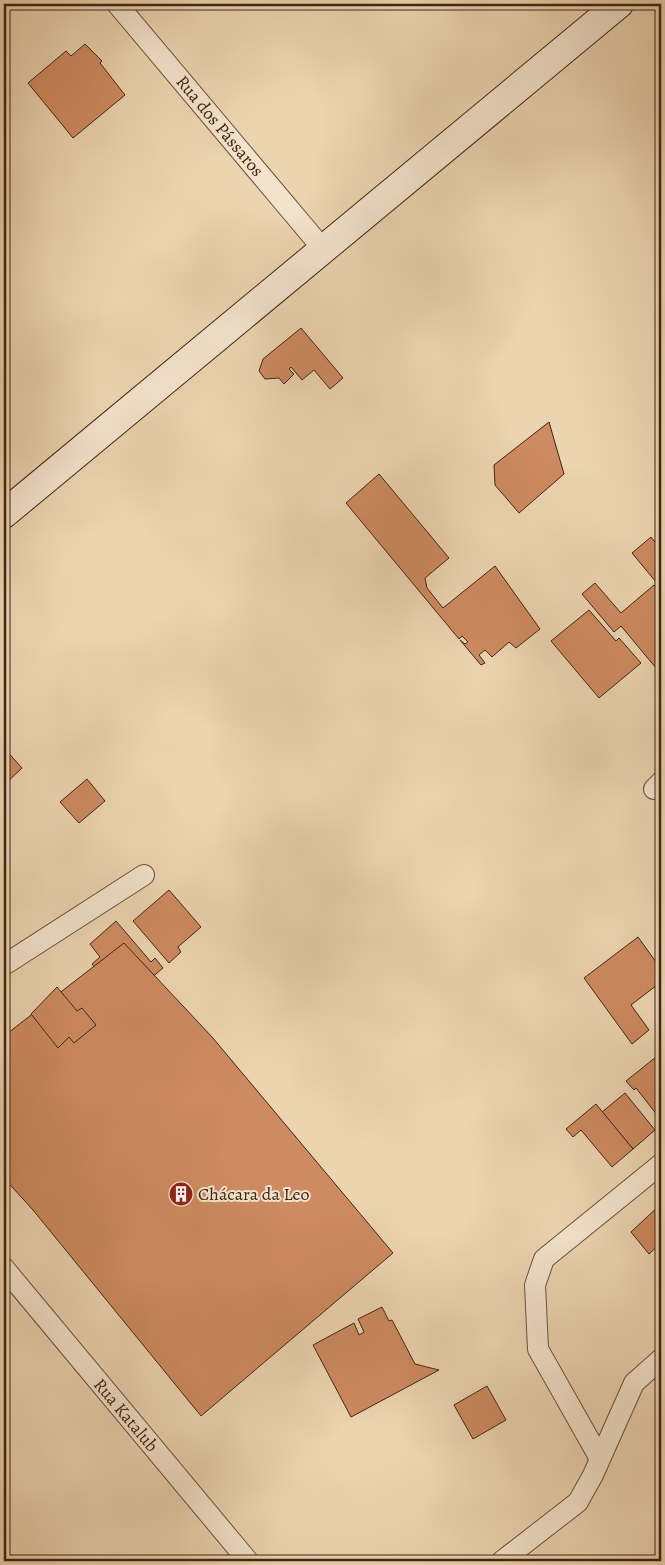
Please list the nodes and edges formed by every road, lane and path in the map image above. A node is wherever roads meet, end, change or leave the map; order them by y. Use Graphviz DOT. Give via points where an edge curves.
graph roads {
  1 [pos="117,4"];
  2 [pos="619,4"];
  3 [pos="323,249"];
  4 [pos="4,514"];
  5 [pos="144,875"];
  6 [pos="4,966"];
  7 [pos="661,1164"];
  8 [pos="4,1268"];
  9 [pos="661,1359"];
  10 [pos="600,1457"];
  11 [pos="248,1561"];
  12 [pos="502,1561"];
  1 -- 3 [label="street, Rua dos Pássaros"];
  2 -- 3 [label="main road"];
  3 -- 4 [label="main road"];
  5 -- 6 [label="street"];
  7 -- 10 [label="street" via="544,1259 534,1284 538,1349"];
  8 -- 11 [label="street, Rua Katalub"];
  9 -- 10 [label="street" via="634,1383"];
  10 -- 12 [label="street" via="578,1502"];
}
